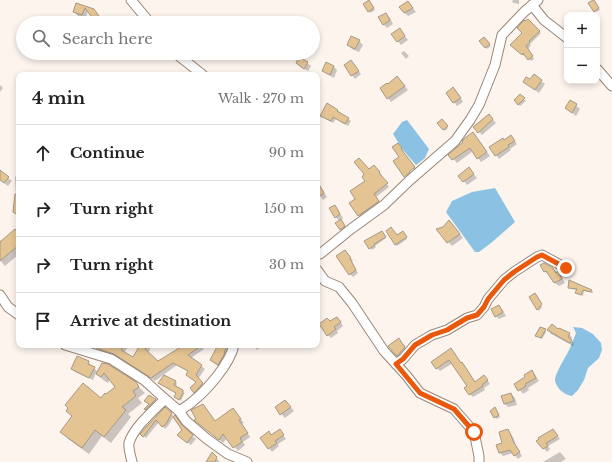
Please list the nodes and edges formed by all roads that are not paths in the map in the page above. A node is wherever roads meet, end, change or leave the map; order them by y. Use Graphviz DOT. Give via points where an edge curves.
graph roads {
  1 [pos="132,0"];
  2 [pos="535,2"];
  3 [pos="144,16"];
  4 [pos="564,36"];
  5 [pos="184,60"];
  6 [pos="198,72"];
  7 [pos="600,72"];
  8 [pos="612,86"];
  9 [pos="320,254"];
  10 [pos="566,268"];
  11 [pos="320,275"];
  12 [pos="0,295"];
  13 [pos="16,313"];
  14 [pos="75,348"];
  15 [pos="233,348"];
  16 [pos="396,364"];
  17 [pos="165,399"];
  18 [pos="179,411"];
  19 [pos="132,462"];
  20 [pos="247,462"];
  21 [pos="479,462"];
  1 -- 3 [label="street"];
  2 -- 4 [label="street" via="544,20"];
  2 -- 9 [label="street" via="502,35 479,105 455,141 384,205"];
  5 -- 6 [label="street"];
  7 -- 8 [label="street"];
  10 -- 16 [label="street" via="542,255 537,257 504,280 477,315 415,345"];
  11 -- 16 [label="street" via="324,281 339,287"];
  12 -- 13 [label="street" via="8,307"];
  14 -- 17 [label="street" via="111,359 144,380"];
  15 -- 18 [label="street" via="227,362 206,388 193,402"];
  16 -- 21 [label="street" via="420,393 454,409 474,432"];
  17 -- 18 [label="street"];
  17 -- 19 [label="street" via="135,431 128,444"];
  18 -- 20 [label="street" via="186,421 207,439 228,454"];
}
